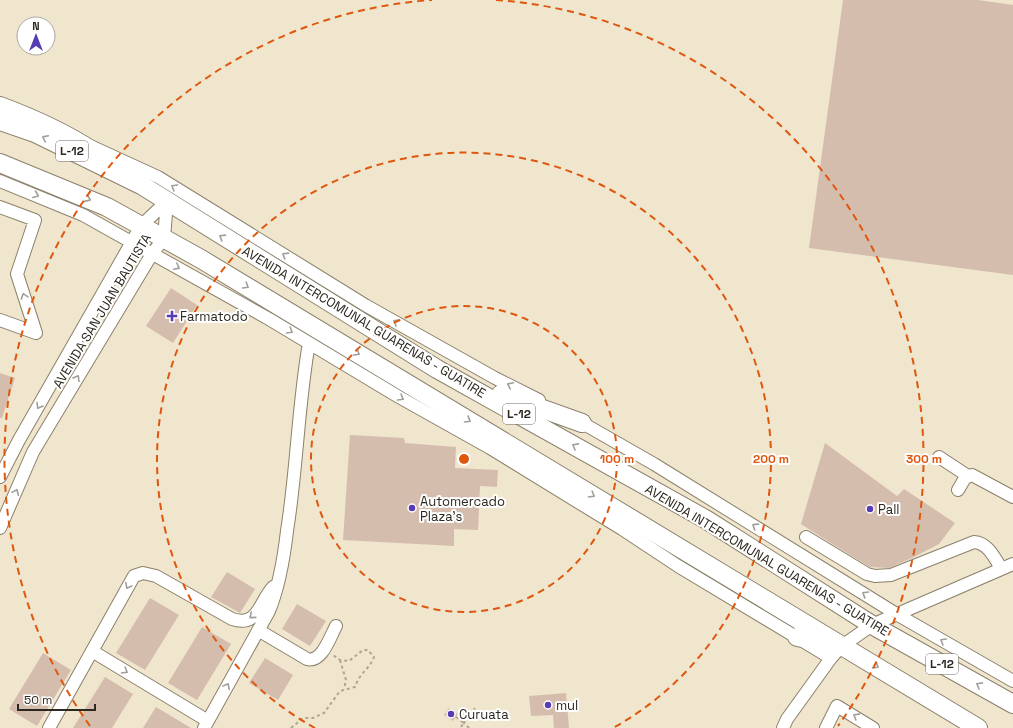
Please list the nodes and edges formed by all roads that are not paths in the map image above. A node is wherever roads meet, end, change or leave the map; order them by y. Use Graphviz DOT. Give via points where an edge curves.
graph roads {
  1 [pos="0,106"];
  2 [pos="0,120"];
  3 [pos="71,137"];
  4 [pos="0,163"];
  5 [pos="0,181"];
  6 [pos="143,186"];
  7 [pos="167,201"];
  8 [pos="0,207"];
  9 [pos="141,226"];
  10 [pos="164,238"];
  11 [pos="133,242"];
  12 [pos="152,254"];
  13 [pos="0,320"];
  14 [pos="309,343"];
  15 [pos="437,369"];
  16 [pos="582,423"];
  17 [pos="939,457"];
  18 [pos="968,476"];
  19 [pos="0,477"];
  20 [pos="958,490"];
  21 [pos="1013,497"];
  22 [pos="0,528"];
  23 [pos="806,537"];
  24 [pos="1013,564"];
  25 [pos="1001,568"];
  26 [pos="276,586"];
  27 [pos="898,615"];
  28 [pos="872,625"];
  29 [pos="336,626"];
  30 [pos="258,630"];
  31 [pos="797,637"];
  32 [pos="92,651"];
  33 [pos="836,652"];
  34 [pos="1013,682"];
  35 [pos="1013,704"];
  36 [pos="206,724"];
  37 [pos="49,728"];
  38 [pos="783,728"];
  39 [pos="826,728"];
  40 [pos="873,728"];
  41 [pos="978,728"];
  1 -- 3 [label="highway" via="38,120"];
  6 -- 2 [label="highway, AVENIDA INTERCOMUNAL GUARENAS - GUATIRE / L-12, one-way" via="35,133"];
  3 -- 6 [label="highway"];
  16 -- 3 [label="street, AVENIDA INTERCOMUNAL GUARENAS - GUATIRE / L-12, one-way" via="495,378 365,305 158,177"];
  4 -- 9 [label="highway, L-12, one-way" via="88,199"];
  5 -- 11 [label="street, one-way" via="83,215"];
  6 -- 7 [label="highway, AVENIDA INTERCOMUNAL GUARENAS - GUATIRE / L-12"];
  7 -- 9 [label="street, AVENIDA SAN JUAN BAUTISTA"];
  7 -- 10 [label="street, AVENIDA SAN JUAN BAUTISTA"];
  15 -- 7 [label="highway, AVENIDA INTERCOMUNAL GUARENAS - GUATIRE / L-12, one-way"];
  13 -- 8 [label="street, one-way" via="36,333 17,274 35,220"];
  9 -- 10 [label="highway, L-12"];
  9 -- 11 [label="street, AVENIDA SAN JUAN BAUTISTA"];
  10 -- 12 [label="street, AVENIDA SAN JUAN BAUTISTA"];
  10 -- 33 [label="highway, L-12, one-way"];
  11 -- 12 [label="street"];
  11 -- 19 [label="street, AVENIDA SAN JUAN BAUTISTA, one-way"];
  12 -- 14 [label="street, one-way"];
  22 -- 12 [label="street, AVENIDA SAN JUAN BAUTISTA, one-way" via="33,452"];
  14 -- 26 [label="street" via="295,483 283,560"];
  14 -- 31 [label="street, one-way" via="490,448"];
  15 -- 16 [label="highway"];
  28 -- 15 [label="highway, AVENIDA INTERCOMUNAL GUARENAS - GUATIRE / L-12, one-way" via="706,520"];
  27 -- 16 [label="street, AVENIDA INTERCOMUNAL GUARENAS - GUATIRE / L-12, one-way" via="654,464"];
  17 -- 18 [label="street"];
  18 -- 20 [label="street"];
  18 -- 21 [label="street" via="977,477"];
  23 -- 25 [label="street" via="867,574 875,576 891,575 974,542 980,542 986,547"];
  24 -- 25 [label="street"];
  25 -- 27 [label="street" via="928,599"];
  26 -- 30 [label="street" via="275,597"];
  26 -- 32 [label="street, one-way" via="271,589 250,620 238,621 164,579 138,574 131,580"];
  27 -- 28 [label="street"];
  34 -- 27 [label="street, AVENIDA INTERCOMUNAL GUARENAS - GUATIRE / L-12, one-way"];
  28 -- 33 [label="street"];
  35 -- 28 [label="highway, AVENIDA INTERCOMUNAL GUARENAS - GUATIRE / L-12, one-way"];
  29 -- 30 [label="street" via="317,659 309,660"];
  36 -- 30 [label="street, one-way"];
  31 -- 33 [label="highway"];
  32 -- 36 [label="street, one-way"];
  32 -- 37 [label="street"];
  33 -- 38 [label="street" via="791,713"];
  33 -- 41 [label="highway, L-12, one-way"];
  40 -- 39 [label="street, one-way" via="837,706"];
}
